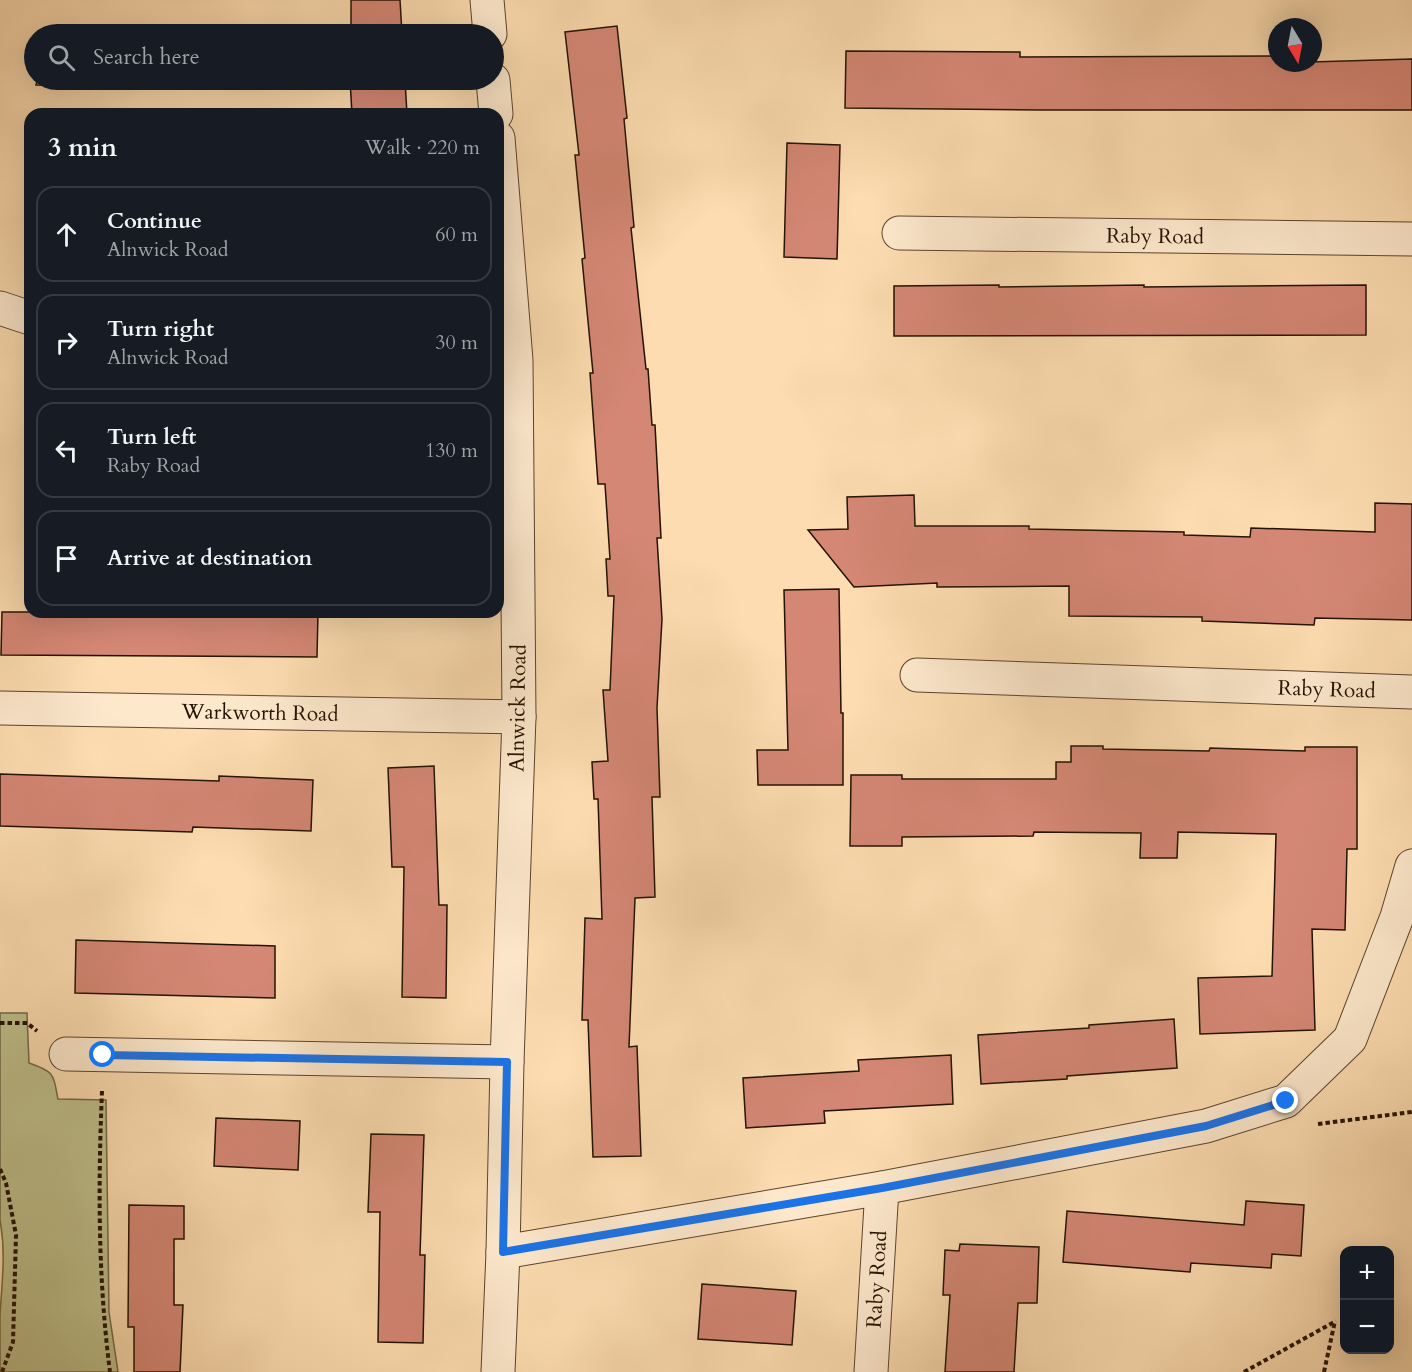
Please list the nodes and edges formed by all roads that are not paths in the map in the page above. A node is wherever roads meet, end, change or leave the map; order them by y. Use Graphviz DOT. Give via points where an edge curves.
graph roads {
  1 [pos="487,0"];
  2 [pos="489,24"];
  3 [pos="494,90"];
  4 [pos="495,108"];
  5 [pos="898,233"];
  6 [pos="1412,239"];
  7 [pos="504,285"];
  8 [pos="0,308"];
  9 [pos="24,316"];
  10 [pos="507,359"];
  11 [pos="917,675"];
  12 [pos="1412,692"];
  13 [pos="0,708"];
  14 [pos="519,717"];
  15 [pos="1412,867"];
  16 [pos="66,1054"];
  17 [pos="507,1062"];
  18 [pos="882,1188"];
  19 [pos="503,1252"];
  20 [pos="498,1372"];
  21 [pos="871,1372"];
  1 -- 2 [label="street"];
  3 -- 4 [label="street"];
  5 -- 6 [label="street, Raby Road"];
  7 -- 10 [label="street, Alnwick Road"];
  8 -- 9 [label="street"];
  10 -- 14 [label="street, Alnwick Road"];
  11 -- 12 [label="street, Raby Road"];
  13 -- 14 [label="street, Warkworth Road"];
  14 -- 17 [label="street, Alnwick Road"];
  15 -- 18 [label="street" via="1350,1040 1286,1101 1206,1126"];
  16 -- 17 [label="street"];
  17 -- 19 [label="street, Alnwick Road"];
  18 -- 19 [label="street"];
  18 -- 21 [label="street, Raby Road"];
  19 -- 20 [label="street, Alnwick Road"];
}
